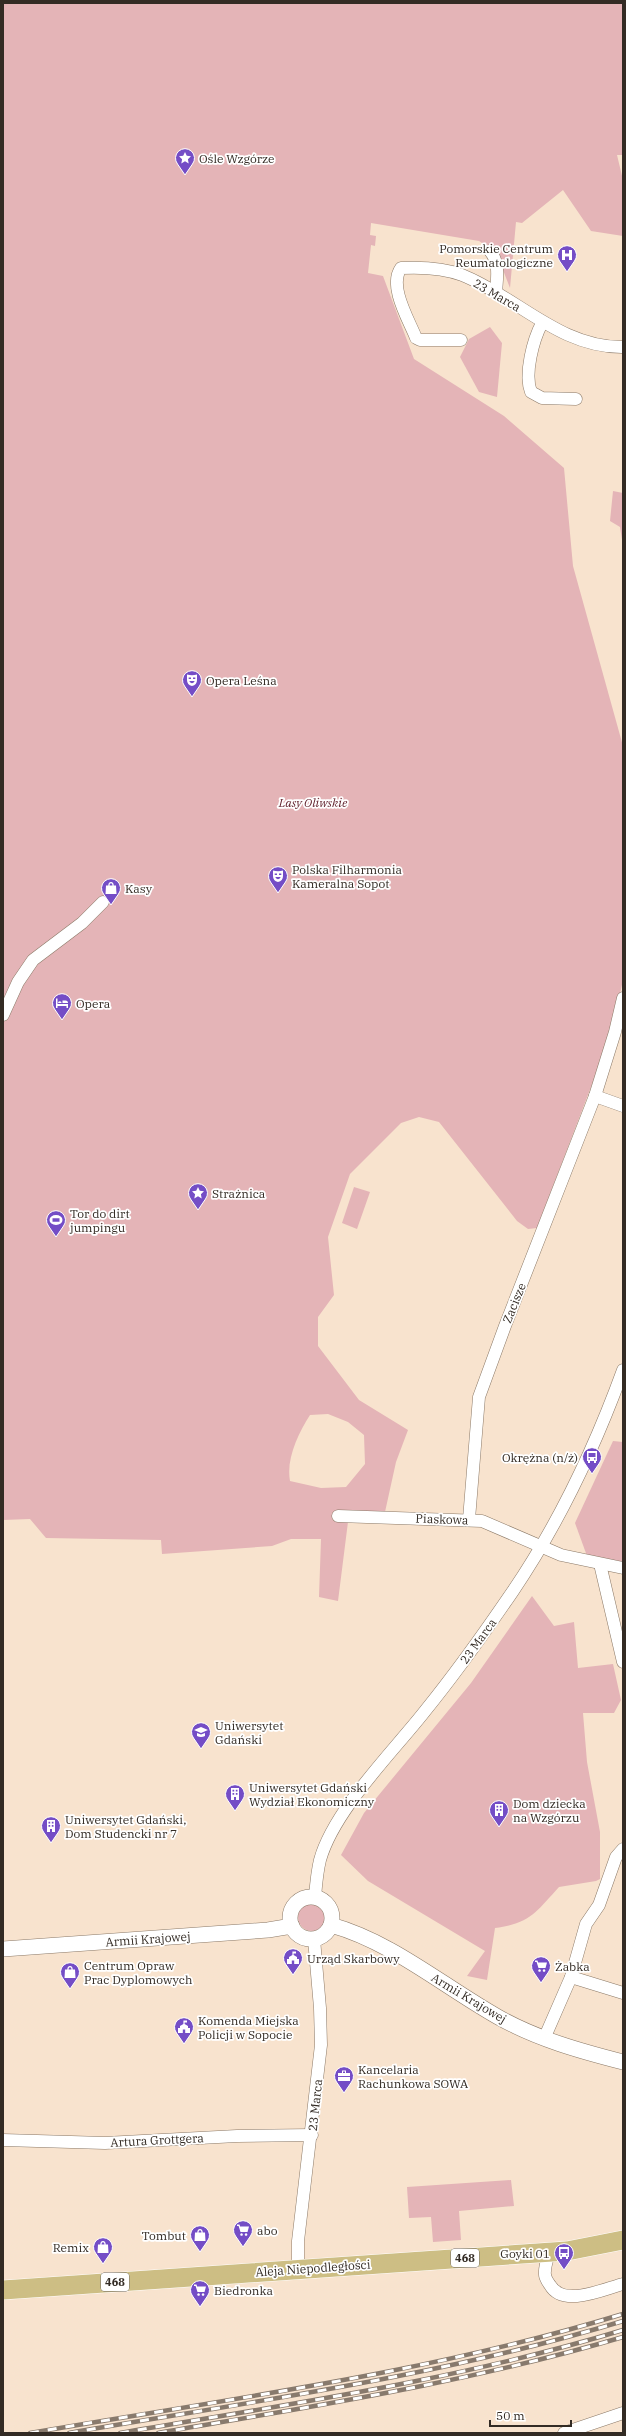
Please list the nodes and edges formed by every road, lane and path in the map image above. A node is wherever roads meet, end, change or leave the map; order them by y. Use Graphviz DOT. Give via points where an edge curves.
graph roads {
  1 [pos="490,251"];
  2 [pos="496,293"];
  3 [pos="542,322"];
  4 [pos="461,340"];
  5 [pos="623,347"];
  6 [pos="576,399"];
  7 [pos="103,902"];
  8 [pos="623,998"];
  9 [pos="3,1015"];
  10 [pos="595,1096"];
  11 [pos="623,1106"];
  12 [pos="623,1370"];
  13 [pos="338,1516"];
  14 [pos="469,1519"];
  15 [pos="541,1545"];
  16 [pos="600,1564"];
  17 [pos="623,1568"];
  18 [pos="623,1662"];
  19 [pos="623,1849"];
  20 [pos="315,1897"];
  21 [pos="331,1925"];
  22 [pos="292,1926"];
  23 [pos="314,1939"];
  24 [pos="3,1949"];
  25 [pos="571,1977"];
  26 [pos="623,1993"];
  27 [pos="544,2038"];
  28 [pos="623,2062"];
  29 [pos="312,2135"];
  30 [pos="3,2140"];
  31 [pos="623,2240"];
  32 [pos="549,2252"];
  33 [pos="298,2270"];
  34 [pos="623,2284"];
  35 [pos="3,2290"];
  36 [pos="623,2414"];
  37 [pos="564,2433"];
  1 -- 2 [label="street" via="495,257 498,270"];
  2 -- 3 [label="street, 23 Marca"];
  2 -- 4 [label="street, 23 Marca" via="453,272 420,268 400,270 396,281 398,292 416,338"];
  3 -- 5 [label="street, 23 Marca" via="576,338"];
  3 -- 6 [label="street" via="534,338 528,381 531,392 542,398"];
  7 -- 9 [label="street" via="82,923 33,960 18,982"];
  8 -- 10 [label="street, Zacisze" via="616,1032"];
  10 -- 11 [label="street"];
  10 -- 14 [label="street, Zacisze" via="504,1326 479,1397"];
  12 -- 15 [label="street, 23 Marca" via="592,1448"];
  13 -- 14 [label="street, Piaskowa"];
  14 -- 15 [label="street, Piaskowa" via="492,1524"];
  15 -- 16 [label="street, Piaskowa" via="560,1555"];
  15 -- 20 [label="street, 23 Marca" via="451,1679 346,1809 330,1834 320,1860"];
  16 -- 17 [label="street, Piaskowa"];
  16 -- 18 [label="street"];
  19 -- 25 [label="street" via="616,1857 599,1905 586,1924"];
  20 -- 21 [label="street" via="327,1904 332,1918"];
  20 -- 22 [label="street" via="302,1899 293,1908 290,1914"];
  21 -- 23 [label="street" via="325,1934"];
  21 -- 27 [label="street, Armii Krajowej" via="364,1936 498,2017"];
  22 -- 23 [label="street" via="298,1935"];
  22 -- 24 [label="street, Armii Krajowej" via="268,1930"];
  23 -- 29 [label="street, 23 Marca" via="321,2045"];
  25 -- 26 [label="street"];
  25 -- 27 [label="street"];
  27 -- 28 [label="street, Armii Krajowej"];
  29 -- 30 [label="street, Artura Grottgera" via="105,2143"];
  29 -- 33 [label="street, 23 Marca" via="298,2241"];
  31 -- 32 [label="main road, Aleja Niepodległości / 468"];
  32 -- 33 [label="main road, Aleja Niepodległości / 468"];
  32 -- 34 [label="street" via="545,2271 547,2280 552,2289 561,2295 574,2297"];
  33 -- 35 [label="main road, Aleja Niepodległości / 468"];
  36 -- 37 [label="street"];
}
